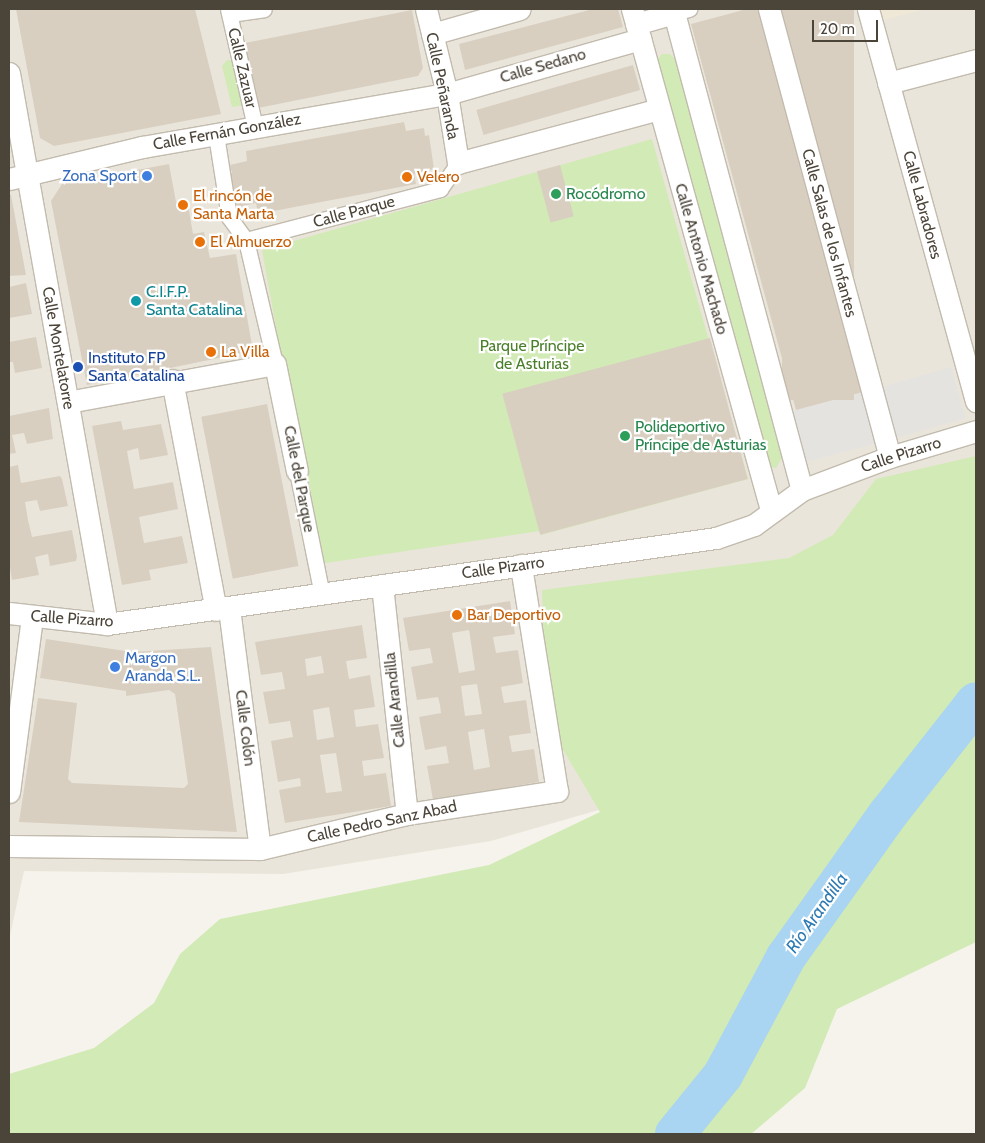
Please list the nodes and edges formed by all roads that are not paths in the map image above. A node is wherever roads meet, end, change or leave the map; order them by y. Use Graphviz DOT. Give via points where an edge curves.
graph roads {
  1 [pos="264,9"];
  2 [pos="426,9"];
  3 [pos="520,9"];
  4 [pos="769,9"];
  5 [pos="868,9"];
  6 [pos="679,10"];
  7 [pos="229,11"];
  8 [pos="636,24"];
  9 [pos="432,34"];
  10 [pos="976,60"];
  11 [pos="9,73"];
  12 [pos="888,83"];
  13 [pos="446,94"];
  14 [pos="659,109"];
  15 [pos="255,127"];
  16 [pos="216,135"];
  17 [pos="458,163"];
  18 [pos="18,178"];
  19 [pos="246,240"];
  20 [pos="276,364"];
  21 [pos="172,380"];
  22 [pos="976,401"];
  23 [pos="68,402"];
  24 [pos="976,431"];
  25 [pos="890,457"];
  26 [pos="297,471"];
  27 [pos="802,490"];
  28 [pos="771,510"];
  29 [pos="521,565"];
  30 [pos="382,586"];
  31 [pos="322,595"];
  32 [pos="222,609"];
  33 [pos="9,613"];
  34 [pos="32,617"];
  35 [pos="107,624"];
  36 [pos="9,792"];
  37 [pos="407,814"];
  38 [pos="9,846"];
  39 [pos="260,849"];
  1 -- 7 [label="street"];
  2 -- 9 [label="street, Calle Peñaranda"];
  3 -- 9 [label="street"];
  4 -- 25 [label="street, Calle Salas de los Infantes"];
  5 -- 12 [label="street, Calle Labradores"];
  6 -- 8 [label="street, Calle Sedano"];
  6 -- 27 [label="street"];
  7 -- 15 [label="street, Calle Zazuar"];
  8 -- 13 [label="street, Calle Sedano"];
  8 -- 14 [label="street, Calle Antonio Machado"];
  9 -- 13 [label="street, Calle Peñaranda"];
  10 -- 12 [label="street"];
  11 -- 18 [label="street, Calle Montelatorre"];
  12 -- 22 [label="street, Calle Labradores"];
  13 -- 15 [label="street, Calle Fernán González"];
  13 -- 17 [label="street, Calle Peñaranda"];
  14 -- 17 [label="street"];
  14 -- 28 [label="street, Calle Antonio Machado"];
  15 -- 16 [label="street, Calle Fernán González"];
  16 -- 18 [label="street, Calle Fernán González" via="142,148"];
  16 -- 19 [label="street" via="229,217"];
  17 -- 19 [label="street, Calle Parque" via="440,189"];
  18 -- 23 [label="street, Calle Montelatorre"];
  19 -- 20 [label="street"];
  20 -- 21 [label="street"];
  20 -- 26 [label="street, Calle del Parque"];
  21 -- 23 [label="street"];
  21 -- 32 [label="street, Calle Colón"];
  23 -- 35 [label="street, Calle Montelatorre"];
  24 -- 25 [label="street, Calle Pizarro"];
  25 -- 27 [label="street, Calle Pizarro"];
  26 -- 31 [label="street, Calle del Parque"];
  27 -- 28 [label="street, Calle Pizarro"];
  28 -- 29 [label="street, Calle Pizarro" via="754,525 716,538"];
  29 -- 30 [label="street, Calle Pizarro"];
  29 -- 37 [label="street, Calle Pedro Sanz Abad" via="557,791"];
  30 -- 31 [label="street, Calle Pizarro"];
  30 -- 37 [label="street, Calle Arandilla"];
  31 -- 32 [label="street, Calle Pizarro"];
  32 -- 35 [label="street, Calle Pizarro"];
  32 -- 39 [label="street, Calle Colón"];
  33 -- 34 [label="street, Calle Pizarro"];
  34 -- 35 [label="street, Calle Pizarro"];
  34 -- 36 [label="street"];
  37 -- 39 [label="street, Calle Pedro Sanz Abad"];
  38 -- 39 [label="street, Calle Pedro Sanz Abad"];
}
